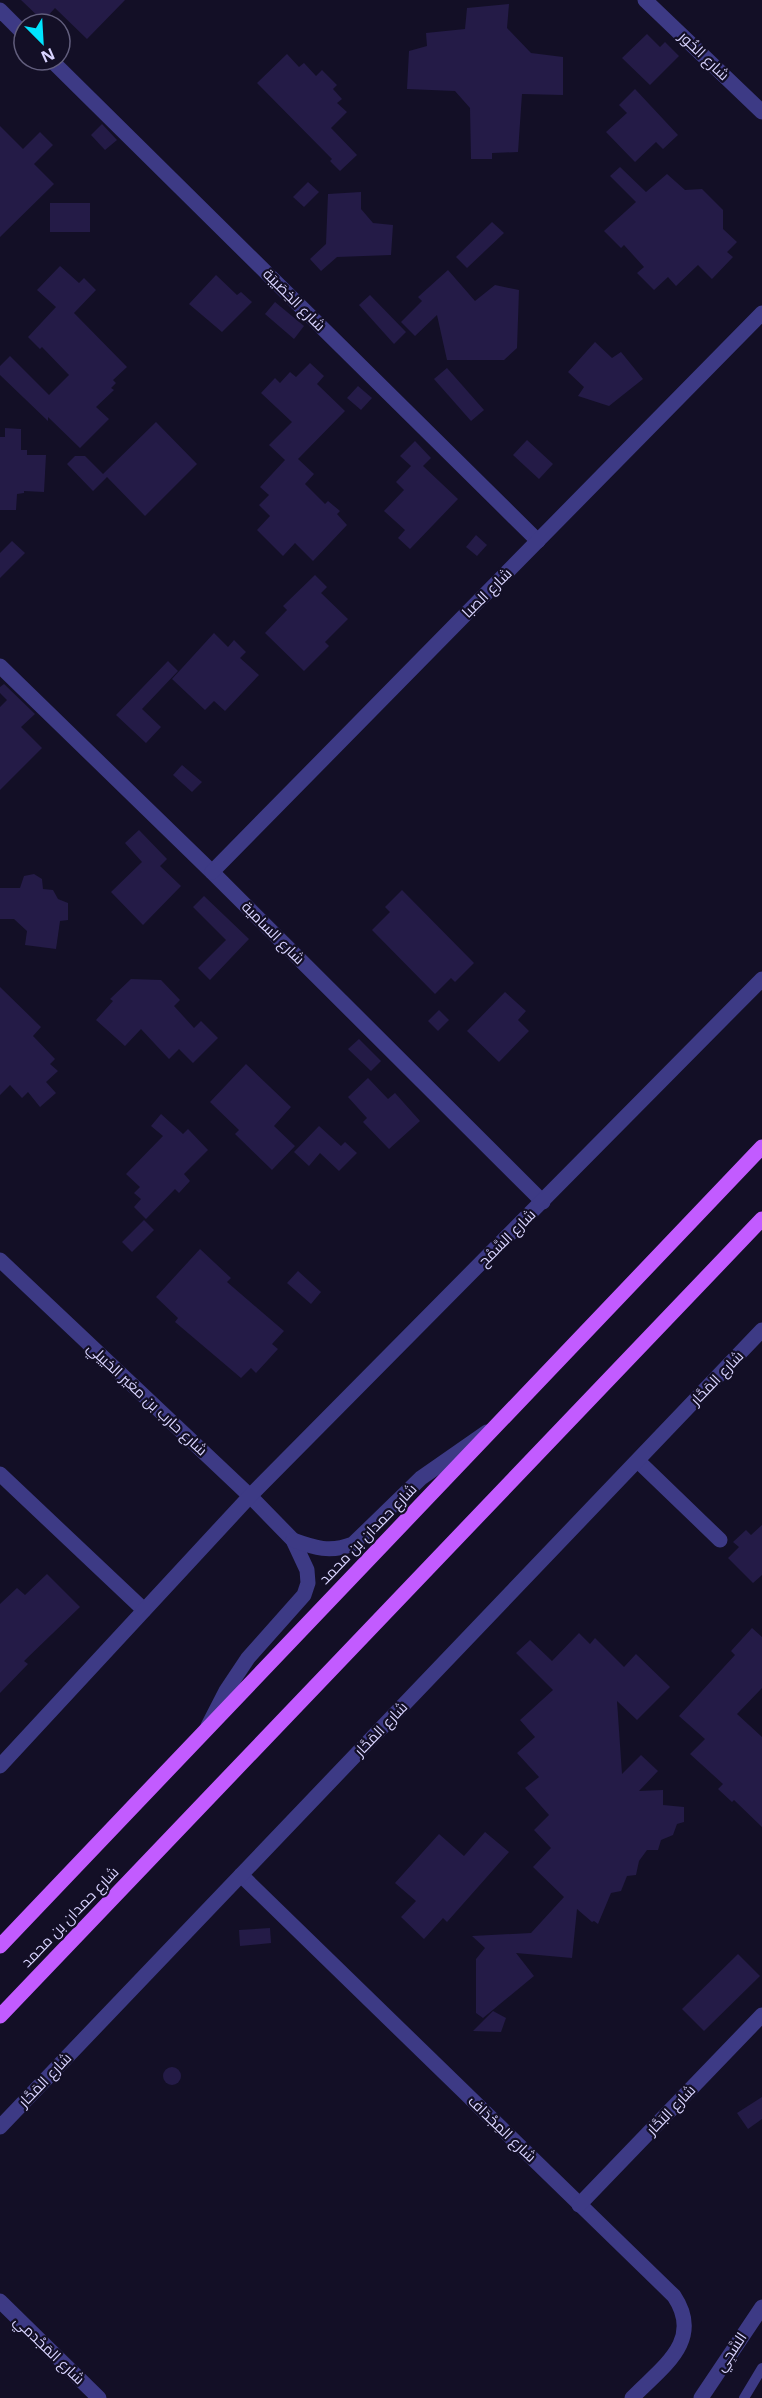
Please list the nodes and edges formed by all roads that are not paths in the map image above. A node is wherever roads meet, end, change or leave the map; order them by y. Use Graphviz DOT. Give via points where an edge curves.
graph roads {
  1 [pos="645,0"];
  2 [pos="0,10"];
  3 [pos="12,22"];
  4 [pos="63,72"];
  5 [pos="762,112"];
  6 [pos="762,313"];
  7 [pos="538,541"];
  8 [pos="0,666"];
  9 [pos="212,872"];
  10 [pos="762,979"];
  11 [pos="762,1147"];
  12 [pos="543,1202"];
  13 [pos="762,1219"];
  14 [pos="0,1260"];
  15 [pos="762,1330"];
  16 [pos="495,1427"];
  17 [pos="638,1461"];
  18 [pos="0,1473"];
  19 [pos="250,1496"];
  20 [pos="293,1540"];
  21 [pos="720,1540"];
  22 [pos="144,1610"];
  23 [pos="208,1726"];
  24 [pos="0,1766"];
  25 [pos="242,1875"];
  26 [pos="0,1946"];
  27 [pos="762,2015"];
  28 [pos="0,2016"];
  29 [pos="0,2127"];
  30 [pos="579,2205"];
  31 [pos="0,2301"];
  32 [pos="762,2307"];
  33 [pos="762,2368"];
  34 [pos="99,2398"];
  35 [pos="632,2398"];
  36 [pos="701,2398"];
  37 [pos="744,2398"];
  1 -- 5 [label="street, شارع الخُور"];
  2 -- 3 [label="street"];
  4 -- 7 [label="street, شارع الخِصَيبَة"];
  6 -- 7 [label="street, شارع الصبا"];
  7 -- 9 [label="street, شارع الصبا"];
  8 -- 9 [label="street, شارع السامية"];
  9 -- 12 [label="street, شارع السامية"];
  10 -- 12 [label="street, شارع السَّمْح"];
  11 -- 16 [label="main road, شارع حمدان بن محمد"];
  12 -- 19 [label="street, شارع السَّمْح"];
  13 -- 28 [label="main road, شارع حمدان بن محمد"];
  14 -- 19 [label="street, شارع حارب بن مغير الخييلي"];
  15 -- 17 [label="street, شارع المَحَّار"];
  16 -- 20 [label="street, شارع حارب بن مغير الخييلي" via="421,1478 353,1544 325,1550"];
  16 -- 23 [label="main road, شارع حمدان بن محمد"];
  17 -- 21 [label="street"];
  17 -- 25 [label="street, شارع المَحَّار"];
  18 -- 22 [label="street"];
  19 -- 20 [label="street, شارع حارب بن مغير الخييلي"];
  19 -- 22 [label="street, شارع السَّمْح"];
  20 -- 23 [label="street, شارع حارب بن مغير الخييلي" via="307,1570 304,1595 248,1658"];
  22 -- 24 [label="street, شارع السَّمْح"];
  23 -- 26 [label="main road, شارع حمدان بن محمد"];
  25 -- 29 [label="street, شارع المَحَّار"];
  25 -- 30 [label="street, شارع المِجْدَاف"];
  27 -- 30 [label="street, شارع البَحَّار"];
  30 -- 35 [label="street, شارع المِجْدَاف" via="665,2286 685,2316 678,2350"];
  31 -- 34 [label="street, شارع المَجْدمي"];
  32 -- 36 [label="street, السَّجِي"];
  33 -- 37 [label="lane"];
}
